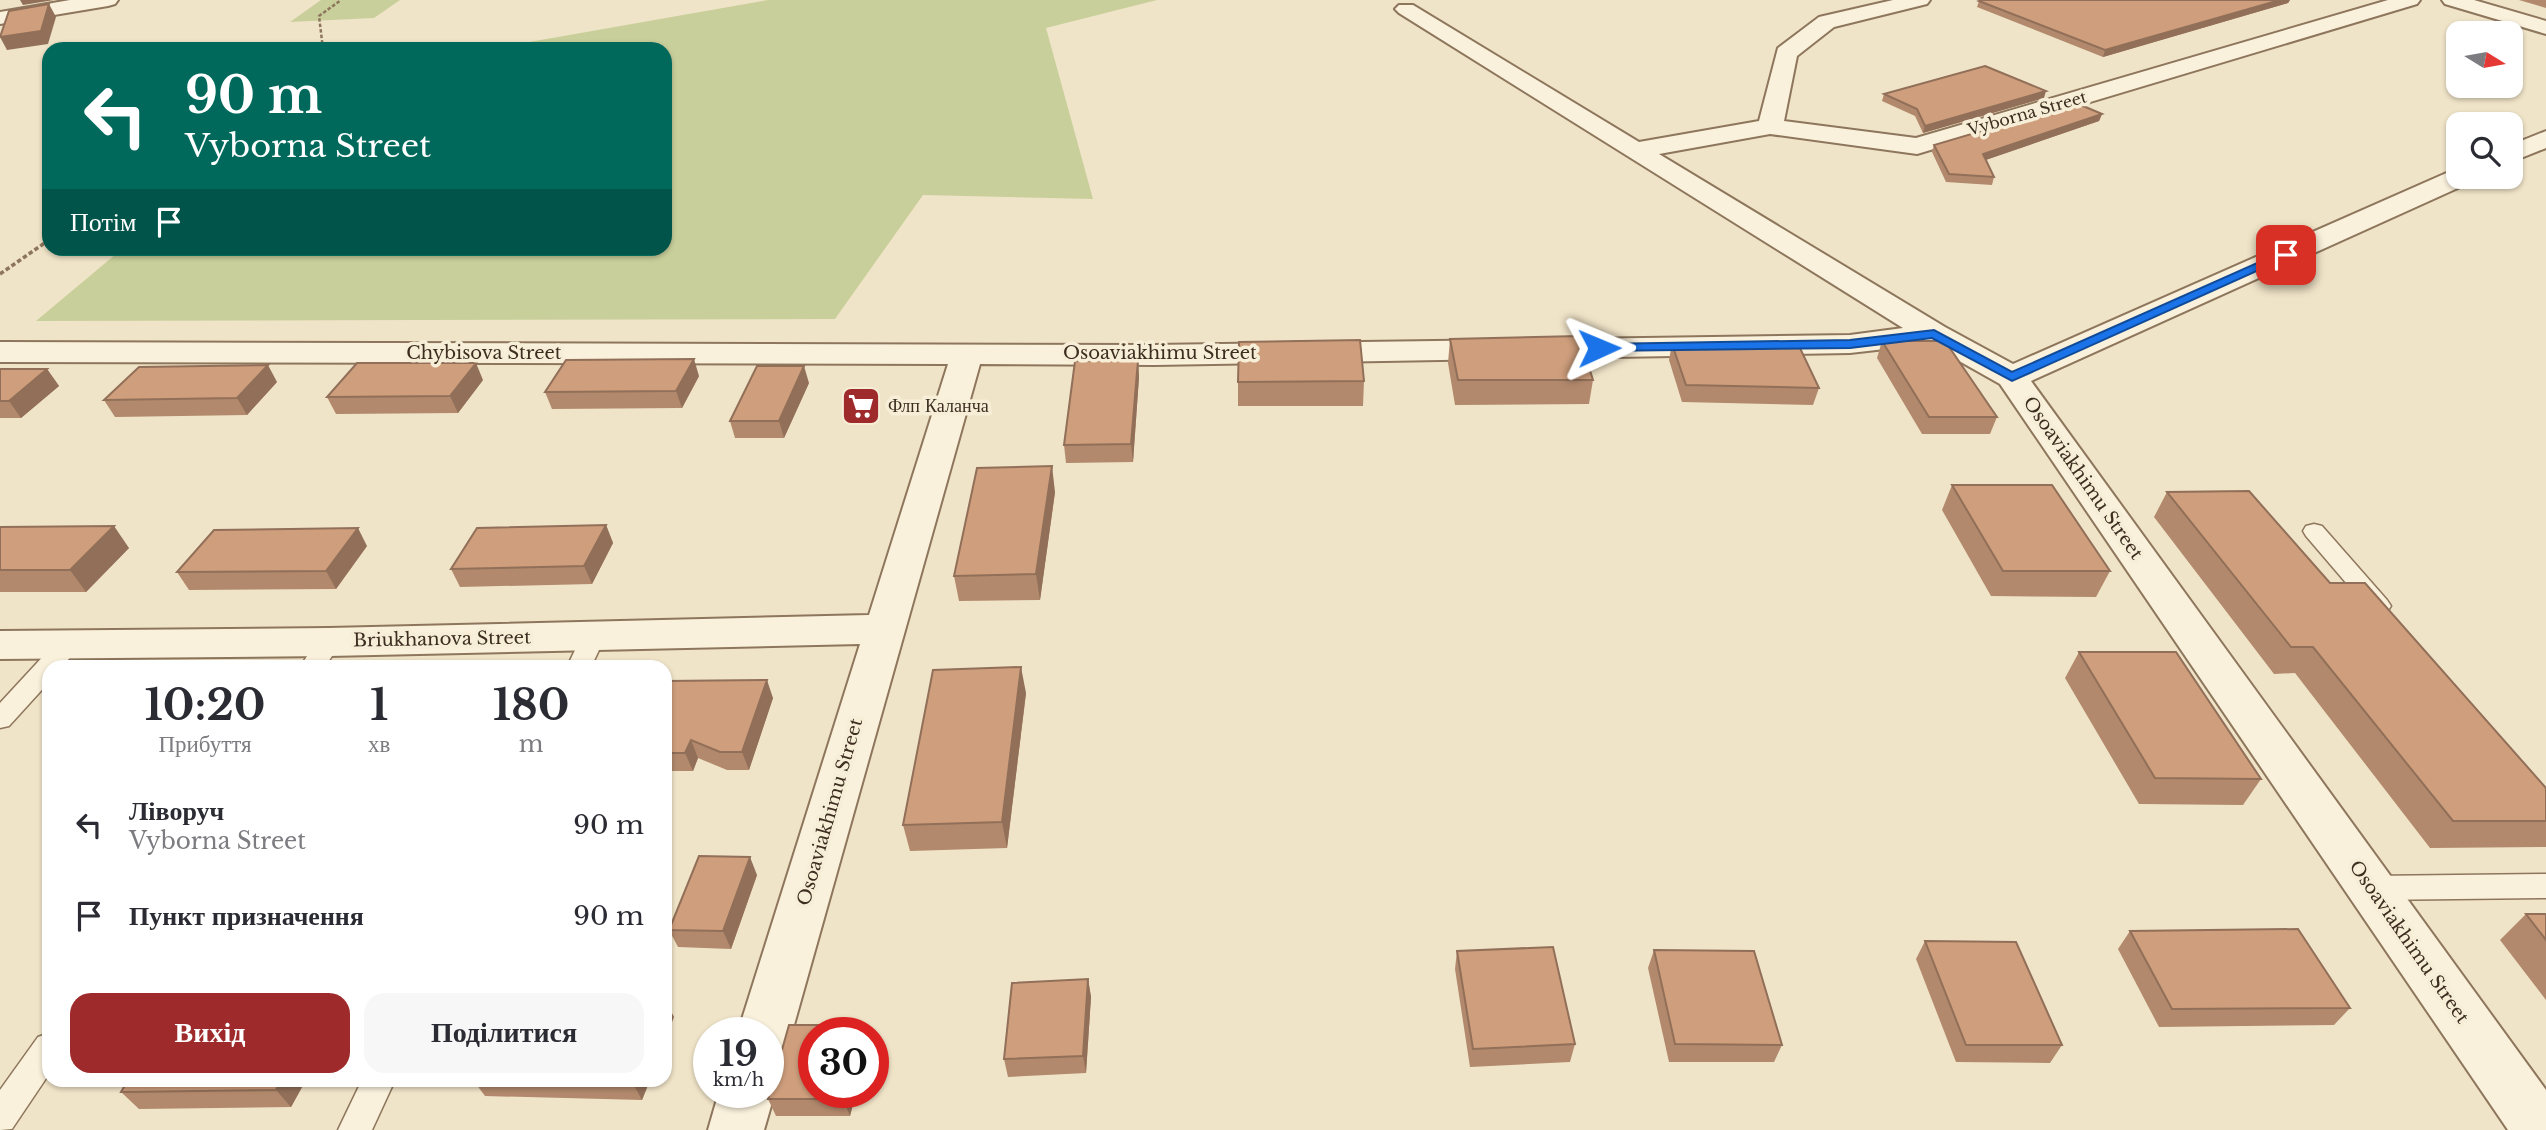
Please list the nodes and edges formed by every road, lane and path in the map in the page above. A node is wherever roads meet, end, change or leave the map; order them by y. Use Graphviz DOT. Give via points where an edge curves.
graph roads {
  1 [pos="108,0"];
  2 [pos="341,0"];
  3 [pos="1920,0"];
  4 [pos="2410,0"];
  5 [pos="2452,0"];
  6 [pos="1441,2"];
  7 [pos="0,18"];
  8 [pos="2546,27"];
  9 [pos="322,42"];
  10 [pos="1770,127"];
  11 [pos="2546,139"];
  12 [pos="1636,149"];
  13 [pos="2523,149"];
  14 [pos="2446,183"];
  15 [pos="42,245"];
  16 [pos="0,274"];
  17 [pos="1934,334"];
  18 [pos="0,352"];
  19 [pos="967,353"];
  20 [pos="2012,377"];
  21 [pos="2314,531"];
  22 [pos="2394,622"];
  23 [pos="884,629"];
  24 [pos="69,643"];
  25 [pos="0,645"];
  26 [pos="587,651"];
  27 [pos="321,654"];
  28 [pos="54,660"];
  29 [pos="42,673"];
  30 [pos="0,719"];
  31 [pos="2546,886"];
  32 [pos="2371,888"];
  33 [pos="769,1017"];
  34 [pos="42,1057"];
  35 [pos="376,1087"];
  36 [pos="742,1108"];
  37 [pos="0,1118"];
  38 [pos="355,1130"];
  39 [pos="736,1130"];
  40 [pos="2541,1130"];
  1 -- 7 [label="street"];
  2 -- 9 [label="path" via="319,16"];
  3 -- 10 [label="street" via="1827,22 1786,53"];
  4 -- 10 [label="street, Vyborna Street" via="1917,146"];
  5 -- 8 [label="street"];
  6 -- 12 [label="street" via="1406,9"];
  10 -- 12 [label="street, Vyborna Street"];
  11 -- 13 [label="street"];
  12 -- 17 [label="street"];
  14 -- 20 [label="street"];
  15 -- 16 [label="path"];
  17 -- 19 [label="street, Osoaviakhimu Street" via="1850,344 1154,355"];
  17 -- 20 [label="street, Osoaviakhimu Street"];
  18 -- 19 [label="street, Chybisova Street"];
  19 -- 23 [label="street, Osoaviakhimu Street"];
  20 -- 32 [label="street, Osoaviakhimu Street"];
  21 -- 22 [label="lane"];
  23 -- 26 [label="street, Briukhanova Street"];
  23 -- 33 [label="street, Osoaviakhimu Street"];
  24 -- 25 [label="street, Briukhanova Street"];
  24 -- 27 [label="street, Briukhanova Street"];
  24 -- 28 [label="lane"];
  26 -- 27 [label="street, Briukhanova Street"];
  29 -- 30 [label="lane"];
  31 -- 32 [label="lane"];
  32 -- 40 [label="street, Osoaviakhimu Street"];
  34 -- 37 [label="lane"];
  35 -- 38 [label="lane"];
  36 -- 39 [label="street"];
}
